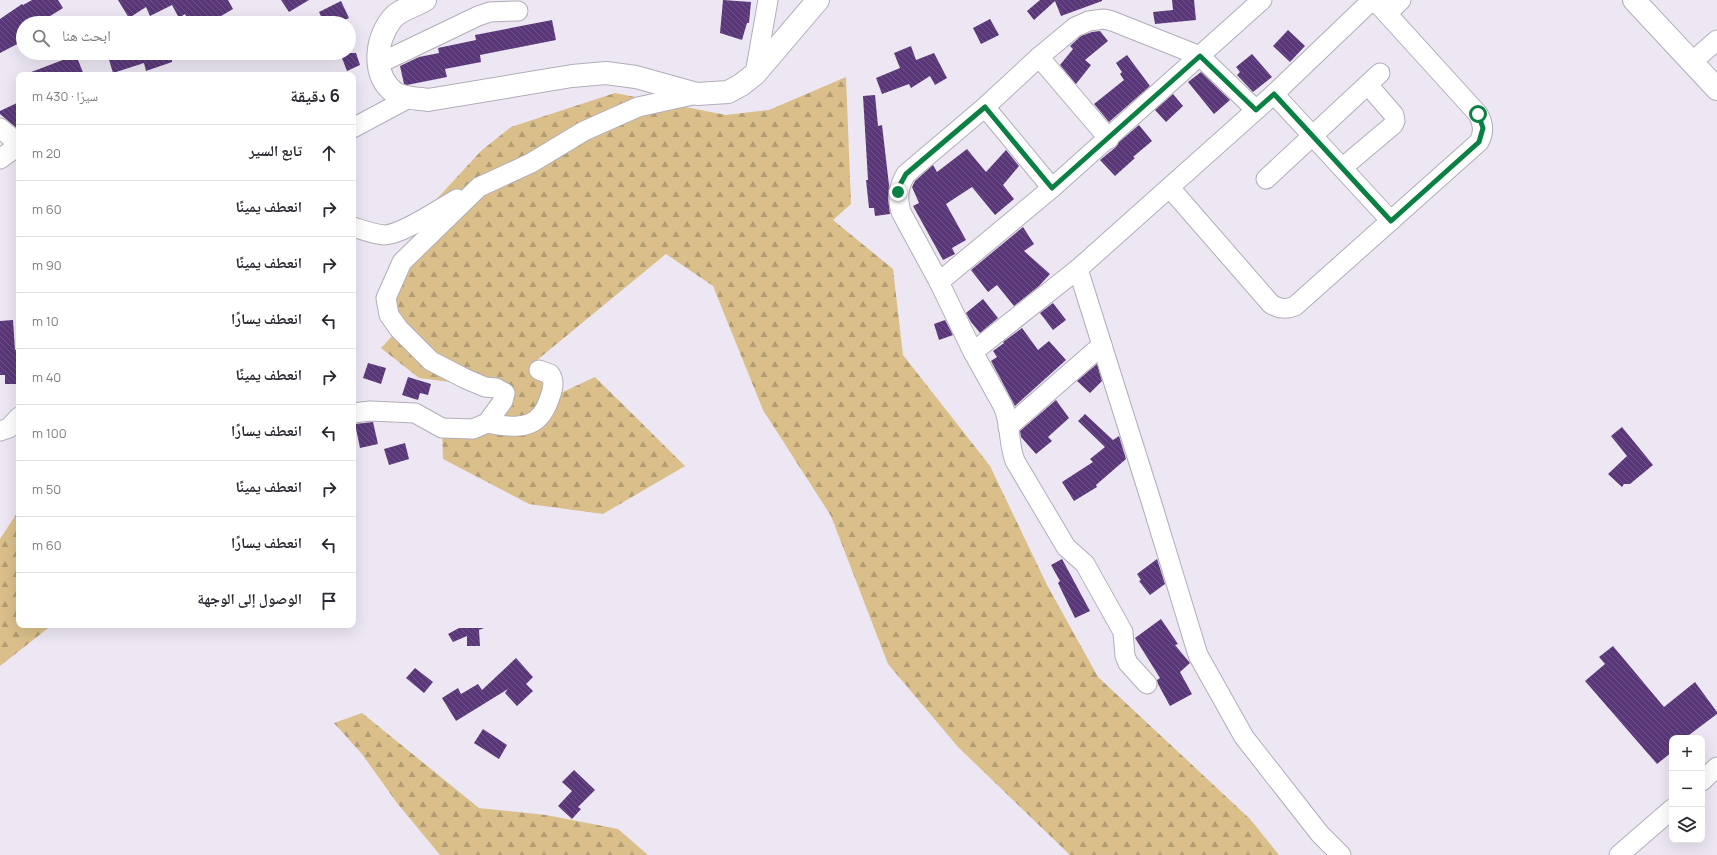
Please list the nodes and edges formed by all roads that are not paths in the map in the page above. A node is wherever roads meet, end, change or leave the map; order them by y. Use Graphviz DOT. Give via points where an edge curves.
graph roads {
  1 [pos="425,0"];
  2 [pos="768,0"];
  3 [pos="818,0"];
  4 [pos="1262,0"];
  5 [pos="1401,0"];
  6 [pos="1634,0"];
  7 [pos="518,11"];
  8 [pos="1387,14"];
  9 [pos="1717,40"];
  10 [pos="1200,56"];
  11 [pos="1039,57"];
  12 [pos="1692,62"];
  13 [pos="378,64"];
  14 [pos="755,74"];
  15 [pos="1717,89"];
  16 [pos="697,94"];
  17 [pos="1274,94"];
  18 [pos="409,98"];
  19 [pos="985,107"];
  20 [pos="1256,110"];
  21 [pos="356,126"];
  22 [pos="0,128"];
  23 [pos="1313,136"];
  24 [pos="1109,139"];
  25 [pos="16,141"];
  26 [pos="16,146"];
  27 [pos="0,159"];
  28 [pos="1342,168"];
  29 [pos="1266,179"];
  30 [pos="479,187"];
  31 [pos="1052,188"];
  32 [pos="1170,188"];
  33 [pos="1391,221"];
  34 [pos="356,228"];
  35 [pos="1078,269"];
  36 [pos="939,282"];
  37 [pos="1102,344"];
  38 [pos="973,352"];
  39 [pos="539,370"];
  40 [pos="356,413"];
  41 [pos="16,420"];
  42 [pos="487,423"];
  43 [pos="1008,427"];
  44 [pos="0,431"];
  45 [pos="1147,684"];
  46 [pos="1717,767"];
  47 [pos="1705,778"];
  48 [pos="1669,812"];
  49 [pos="1341,855"];
  50 [pos="1619,855"];
  1 -- 13 [label="main road" via="402,10 391,20 379,45"];
  2 -- 14 [label="street"];
  3 -- 14 [label="main road"];
  4 -- 10 [label="street"];
  5 -- 8 [label="street"];
  6 -- 12 [label="main road"];
  7 -- 13 [label="street" via="490,12 478,16"];
  8 -- 17 [label="street" via="1377,4 1365,6"];
  8 -- 33 [label="street" via="1478,114 1483,128 1479,142"];
  9 -- 12 [label="street"];
  10 -- 11 [label="street" via="1104,19 1081,23"];
  10 -- 20 [label="street"];
  10 -- 24 [label="street"];
  11 -- 19 [label="street"];
  11 -- 24 [label="street"];
  12 -- 15 [label="main road"];
  13 -- 18 [label="main road" via="383,81 396,93"];
  14 -- 16 [label="main road" via="728,92"];
  16 -- 18 [label="main road" via="629,76 606,73 572,76 428,100"];
  16 -- 30 [label="street" via="638,107 584,131 531,163"];
  17 -- 20 [label="street"];
  17 -- 23 [label="street"];
  18 -- 21 [label="street"];
  19 -- 31 [label="street"];
  19 -- 36 [label="street" via="906,174 898,192 901,212"];
  20 -- 32 [label="street"];
  22 -- 25 [label="street"];
  23 -- 28 [label="street"];
  23 -- 28 [label="street" via="1374,79 1395,121"];
  23 -- 29 [label="street"];
  24 -- 31 [label="street"];
  26 -- 27 [label="street"];
  28 -- 33 [label="street"];
  30 -- 34 [label="street" via="401,231 382,235"];
  30 -- 42 [label="street" via="402,262 386,298 389,315 399,329 431,361 466,379 485,387 496,388 505,394"];
  31 -- 36 [label="street"];
  32 -- 33 [label="street" via="1271,304 1280,309 1295,306"];
  32 -- 35 [label="street"];
  35 -- 37 [label="street"];
  35 -- 38 [label="street"];
  36 -- 38 [label="street"];
  37 -- 43 [label="street"];
  37 -- 49 [label="street" via="1194,644 1204,667 1244,737 1320,834"];
  38 -- 43 [label="street" via="1003,406"];
  39 -- 42 [label="street" via="550,374 553,379 552,391 540,416 521,425"];
  40 -- 42 [label="street" via="415,413 442,428 473,430"];
  41 -- 44 [label="street" via="9,428"];
  43 -- 45 [label="street" via="1015,461 1066,547 1085,564 1123,632 1128,663"];
  46 -- 47 [label="street"];
  48 -- 50 [label="street"];
}
